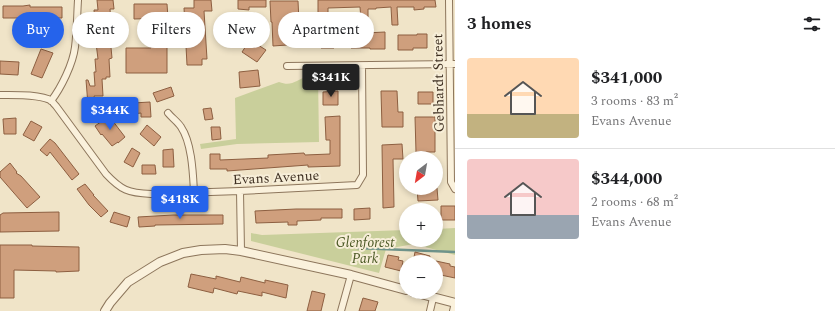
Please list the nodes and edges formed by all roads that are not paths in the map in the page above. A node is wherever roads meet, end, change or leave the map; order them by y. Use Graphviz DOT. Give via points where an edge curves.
graph roads {
  1 [pos="78,0"];
  2 [pos="449,0"];
  3 [pos="452,64"];
  4 [pos="287,66"];
  5 [pos="362,66"];
  6 [pos="0,95"];
  7 [pos="52,101"];
  8 [pos="168,113"];
  9 [pos="455,189"];
  10 [pos="240,191"];
  11 [pos="194,192"];
  12 [pos="241,251"];
  13 [pos="351,275"];
  14 [pos="399,288"];
  15 [pos="433,299"];
  16 [pos="437,299"];
  17 [pos="455,303"];
  18 [pos="105,311"];
  19 [pos="341,311"];
  20 [pos="430,311"];
  21 [pos="453,311"];
  1 -- 7 [label="street" via="75,49 70,66"];
  2 -- 3 [label="street, Gebhardt Street"];
  3 -- 5 [label="street"];
  3 -- 9 [label="street, Gebhardt Street" via="451,182"];
  4 -- 5 [label="street"];
  5 -- 10 [label="street, Evans Avenue" via="363,175 357,185"];
  6 -- 7 [label="street" via="24,95"];
  7 -- 11 [label="street, Evans Avenue" via="106,174 121,188 138,194"];
  8 -- 11 [label="street" via="182,128 188,142"];
  10 -- 11 [label="street, Evans Avenue"];
  10 -- 12 [label="street"];
  12 -- 13 [label="street"];
  12 -- 18 [label="street" via="201,250 183,253 160,262 128,282"];
  13 -- 14 [label="street"];
  13 -- 19 [label="street"];
  15 -- 20 [label="street"];
  16 -- 17 [label="street"];
  17 -- 21 [label="street"];
}
